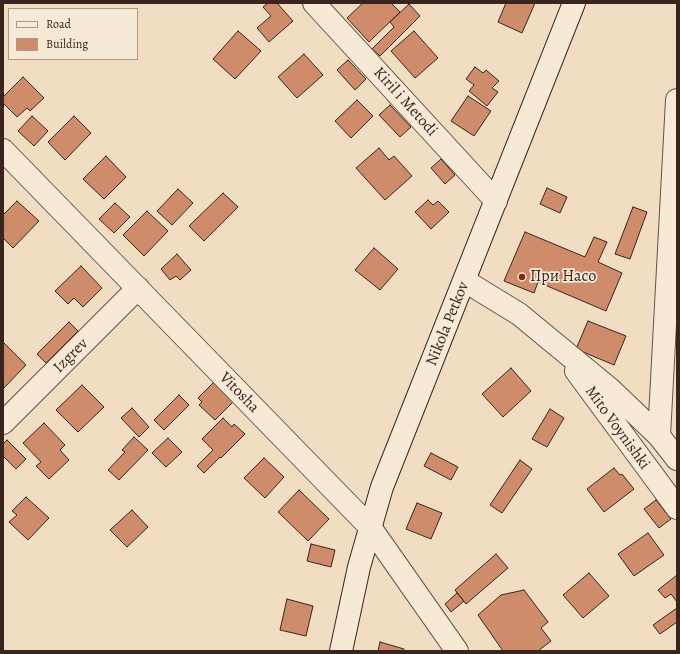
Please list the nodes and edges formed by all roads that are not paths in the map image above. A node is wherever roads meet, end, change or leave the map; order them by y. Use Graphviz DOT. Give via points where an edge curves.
graph roads {
  1 [pos="314,3"];
  2 [pos="574,3"];
  3 [pos="677,100"];
  4 [pos="3,150"];
  5 [pos="496,201"];
  6 [pos="465,281"];
  7 [pos="138,288"];
  8 [pos="558,348"];
  9 [pos="3,423"];
  10 [pos="659,436"];
  11 [pos="677,459"];
  12 [pos="677,508"];
  13 [pos="370,527"];
  14 [pos="341,651"];
  15 [pos="457,651"];
  1 -- 5 [label="street, Kiril i Metodi"];
  2 -- 5 [label="street, Nikola Petkov"];
  3 -- 10 [label="street, Mito Voynishki"];
  4 -- 7 [label="street, Vitosha"];
  5 -- 6 [label="street, Nikola Petkov"];
  6 -- 8 [label="street, Mito Voynishki" via="519,314"];
  6 -- 13 [label="street, Nikola Petkov" via="382,487"];
  7 -- 9 [label="street, Izgrev"];
  7 -- 13 [label="street, Vitosha"];
  8 -- 10 [label="street, Mito Voynishki" via="610,389"];
  8 -- 12 [label="street, Mito Voynishki"];
  10 -- 11 [label="street, Mito Voynishki"];
  13 -- 14 [label="street, Nikola Petkov"];
  13 -- 15 [label="street, Vitosha"];
}
